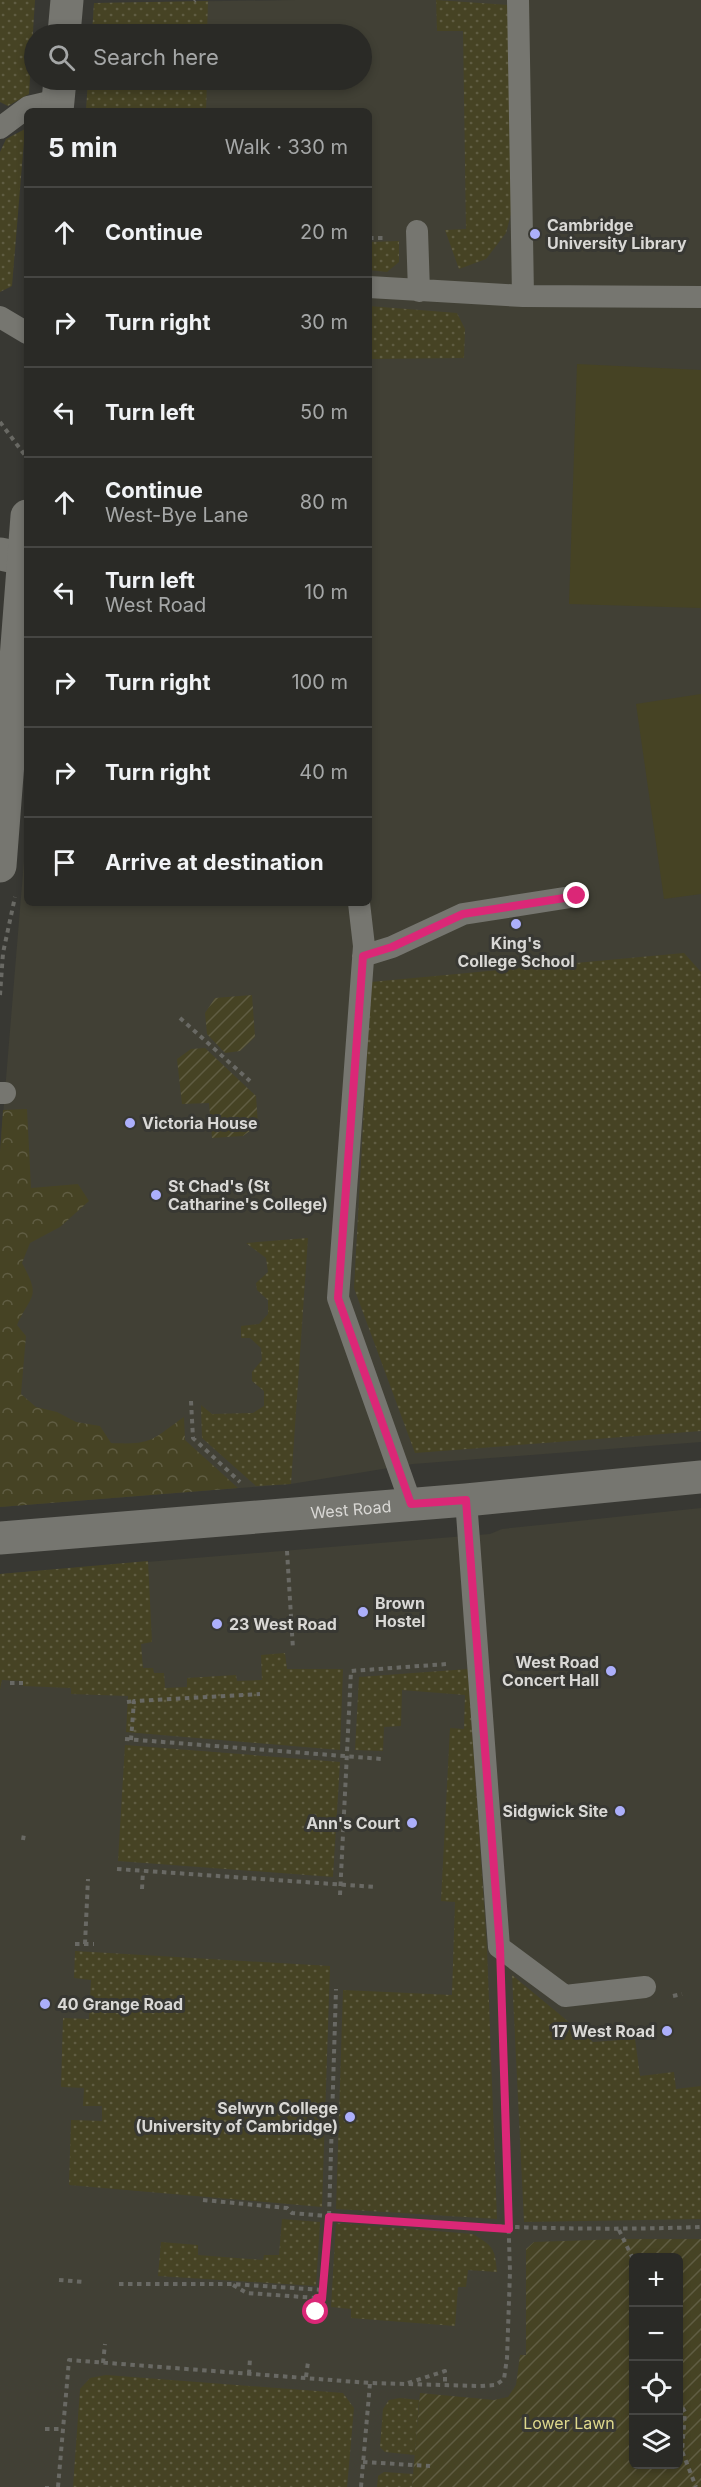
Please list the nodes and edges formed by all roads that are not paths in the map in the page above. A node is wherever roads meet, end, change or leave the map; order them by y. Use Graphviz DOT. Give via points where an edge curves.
graph roads {
  1 [pos="67,0"];
  2 [pos="518,0"];
  3 [pos="65,24"];
  4 [pos="58,97"];
  5 [pos="25,108"];
  6 [pos="24,109"];
  7 [pos="0,128"];
  8 [pos="417,231"];
  9 [pos="372,287"];
  10 [pos="419,291"];
  11 [pos="523,297"];
  12 [pos="701,297"];
  13 [pos="0,317"];
  14 [pos="24,331"];
  15 [pos="24,524"];
  16 [pos="12,557"];
  17 [pos="0,866"];
  18 [pos="577,896"];
  19 [pos="360,906"];
  20 [pos="363,956"];
  21 [pos="701,1477"];
  22 [pos="466,1500"];
  23 [pos="411,1504"];
  24 [pos="0,1538"];
  25 [pos="645,1987"];
  1 -- 3 [label="street"];
  2 -- 11 [label="lane"];
  4 -- 5 [label="lane"];
  6 -- 7 [label="lane"];
  8 -- 10 [label="lane"];
  9 -- 10 [label="lane"];
  10 -- 11 [label="lane"];
  11 -- 12 [label="lane"];
  13 -- 14 [label="lane"];
  15 -- 16 [label="street"];
  16 -- 17 [label="street"];
  18 -- 20 [label="lane" via="463,914"];
  19 -- 20 [label="lane"];
  20 -- 23 [label="lane" via="338,1298"];
  21 -- 22 [label="street, West Road"];
  22 -- 23 [label="street, West Road"];
  22 -- 25 [label="lane" via="500,1947 565,1996"];
  23 -- 24 [label="street, West Road"];
}
